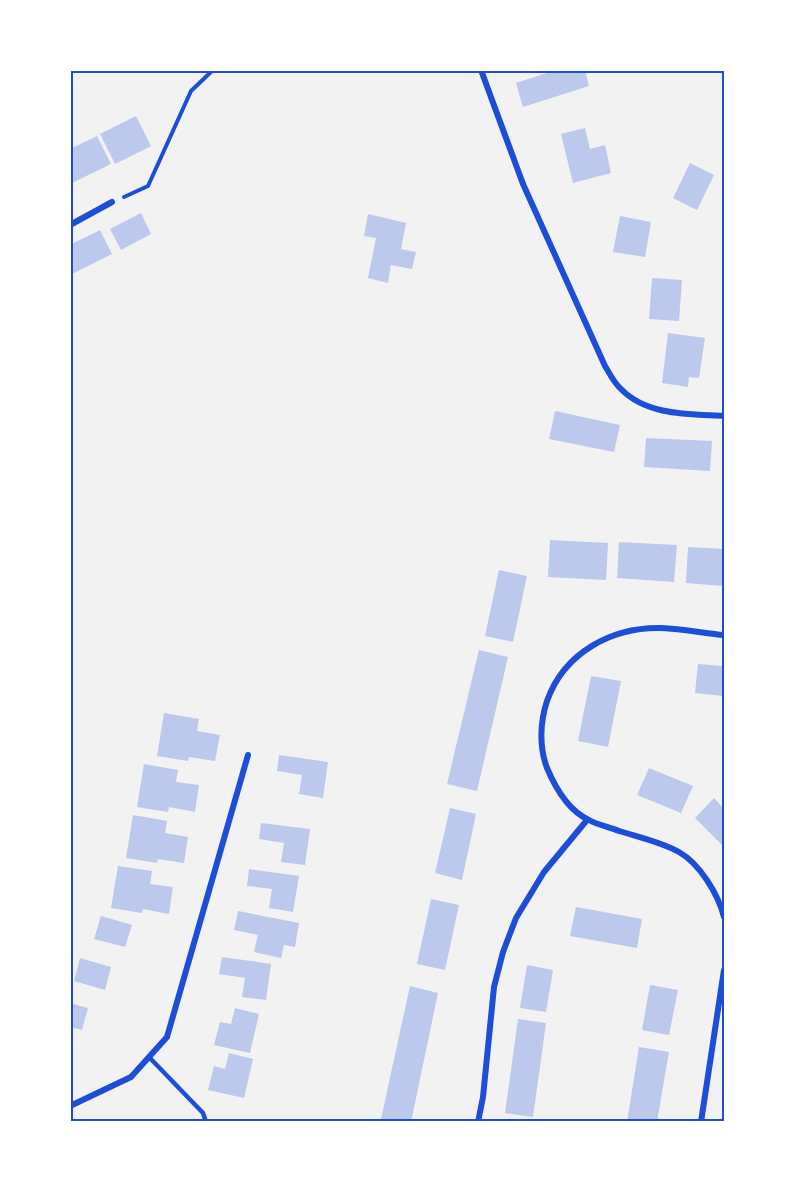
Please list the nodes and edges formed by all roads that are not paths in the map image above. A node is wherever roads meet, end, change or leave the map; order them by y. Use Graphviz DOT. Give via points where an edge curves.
graph roads {
  1 [pos="481,70"];
  2 [pos="112,202"];
  3 [pos="70,225"];
  4 [pos="724,416"];
  5 [pos="724,634"];
  6 [pos="248,755"];
  7 [pos="587,820"];
  8 [pos="724,917"];
  9 [pos="724,970"];
  10 [pos="149,1057"];
  11 [pos="70,1106"];
  12 [pos="206,1122"];
  13 [pos="478,1122"];
  14 [pos="701,1122"];
  1 -- 4 [label="street" via="523,184 612,378 621,390 656,409"];
  2 -- 3 [label="street"];
  5 -- 7 [label="street" via="659,628 631,632 603,639 582,651 564,670 545,708 541,747 561,795"];
  6 -- 10 [label="street" via="167,1037"];
  7 -- 8 [label="street" via="681,853 711,885"];
  7 -- 13 [label="street" via="544,872 516,918 503,952 494,987"];
  9 -- 14 [label="street"];
  10 -- 11 [label="street" via="131,1077"];
  10 -- 12 [label="lane" via="203,1113"];
}
